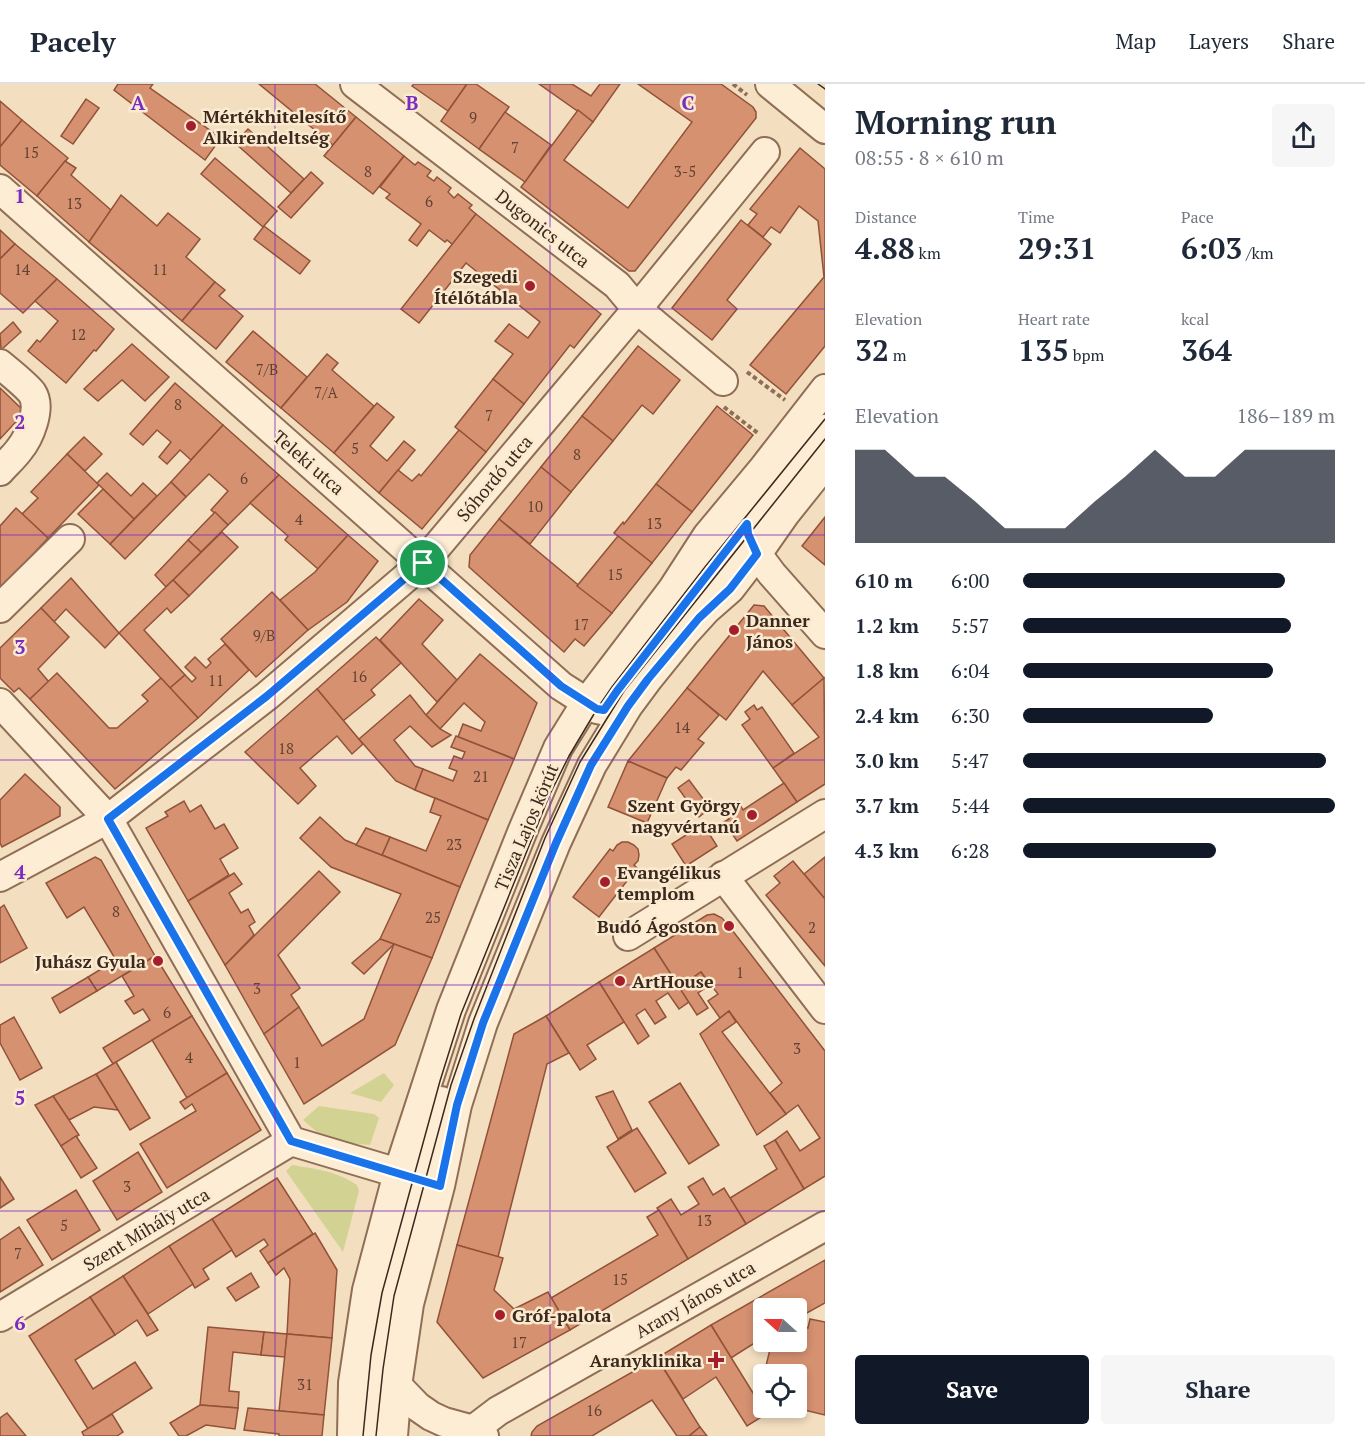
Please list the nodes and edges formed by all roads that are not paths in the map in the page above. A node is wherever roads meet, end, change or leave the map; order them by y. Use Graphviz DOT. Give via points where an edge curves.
graph roads {
  1 [pos="355,84"];
  2 [pos="770,84"];
  3 [pos="825,129"];
  4 [pos="765,152"];
  5 [pos="0,189"];
  6 [pos="636,309"];
  7 [pos="0,364"];
  8 [pos="729,385"];
  9 [pos="825,388"];
  10 [pos="825,429"];
  11 [pos="825,464"];
  12 [pos="762,470"];
  13 [pos="0,471"];
  14 [pos="747,524"];
  15 [pos="70,539"];
  16 [pos="757,554"];
  17 [pos="423,563"];
  18 [pos="0,608"];
  19 [pos="825,634"];
  20 [pos="0,703"];
  21 [pos="606,706"];
  22 [pos="825,814"];
  23 [pos="108,819"];
  24 [pos="723,876"];
  25 [pos="0,877"];
  26 [pos="628,936"];
  27 [pos="825,1009"];
  28 [pos="291,1141"];
  29 [pos="419,1179"];
  30 [pos="825,1226"];
  31 [pos="0,1317"];
  32 [pos="360,1332"];
  33 [pos="378,1363"];
  34 [pos="397,1386"];
  35 [pos="374,1404"];
  36 [pos="434,1429"];
  37 [pos="479,1433"];
  38 [pos="358,1434"];
  39 [pos="393,1436"];
  1 -- 6 [label="street, Dugonics utca" via="617,285"];
  2 -- 3 [label="street"];
  4 -- 6 [label="street, Sóhordó utca"];
  5 -- 17 [label="street, Teleki utca"];
  6 -- 8 [label="street, Dugonics utca"];
  6 -- 17 [label="street, Sóhordó utca"];
  7 -- 13 [label="street" via="35,400 34,420 20,449"];
  9 -- 12 [label="street, Tisza Lajos körút"];
  10 -- 14 [label="street, Tisza Lajos körút"];
  11 -- 16 [label="street, Tisza Lajos körút"];
  12 -- 14 [label="street"];
  12 -- 21 [label="street, Tisza Lajos körút" via="707,537"];
  14 -- 16 [label="street"];
  14 -- 21 [label="street, Tisza Lajos körút"];
  15 -- 18 [label="street"];
  16 -- 19 [label="street"];
  16 -- 21 [label="street, Tisza Lajos körút" via="648,679"];
  17 -- 21 [label="street, Teleki utca" via="561,686"];
  17 -- 23 [label="street, Sóhordó utca" via="267,696"];
  20 -- 23 [label="street"];
  21 -- 29 [label="street, Tisza Lajos körút" via="591,765 483,1023 457,1105"];
  21 -- 29 [label="street, Tisza Lajos körút" via="558,748 455,1000"];
  22 -- 24 [label="street"];
  23 -- 25 [label="street, Sóhordó utca"];
  23 -- 28 [label="street"];
  24 -- 26 [label="street"];
  24 -- 27 [label="street"];
  28 -- 29 [label="street"];
  28 -- 31 [label="street, Szent Mihály utca"];
  29 -- 32 [label="street, Tisza Lajos körút" via="367,1290"];
  29 -- 33 [label="street, Tisza Lajos körút" via="389,1295"];
  29 -- 34 [label="street, Tisza Lajos körút" via="409,1304"];
  30 -- 37 [label="street, Arany János utca" via="498,1411"];
  32 -- 33 [label="street"];
  32 -- 38 [label="street, Tisza Lajos körút" via="353,1383"];
  33 -- 34 [label="street"];
  33 -- 35 [label="street, Tisza Lajos körút"];
  34 -- 35 [label="street, Tisza Lajos körút"];
  34 -- 36 [label="street" via="431,1416"];
  34 -- 39 [label="street, Tisza Lajos körút"];
  35 -- 38 [label="street, Tisza Lajos körút" via="364,1411"];
  36 -- 37 [label="street" via="458,1427"];
}
